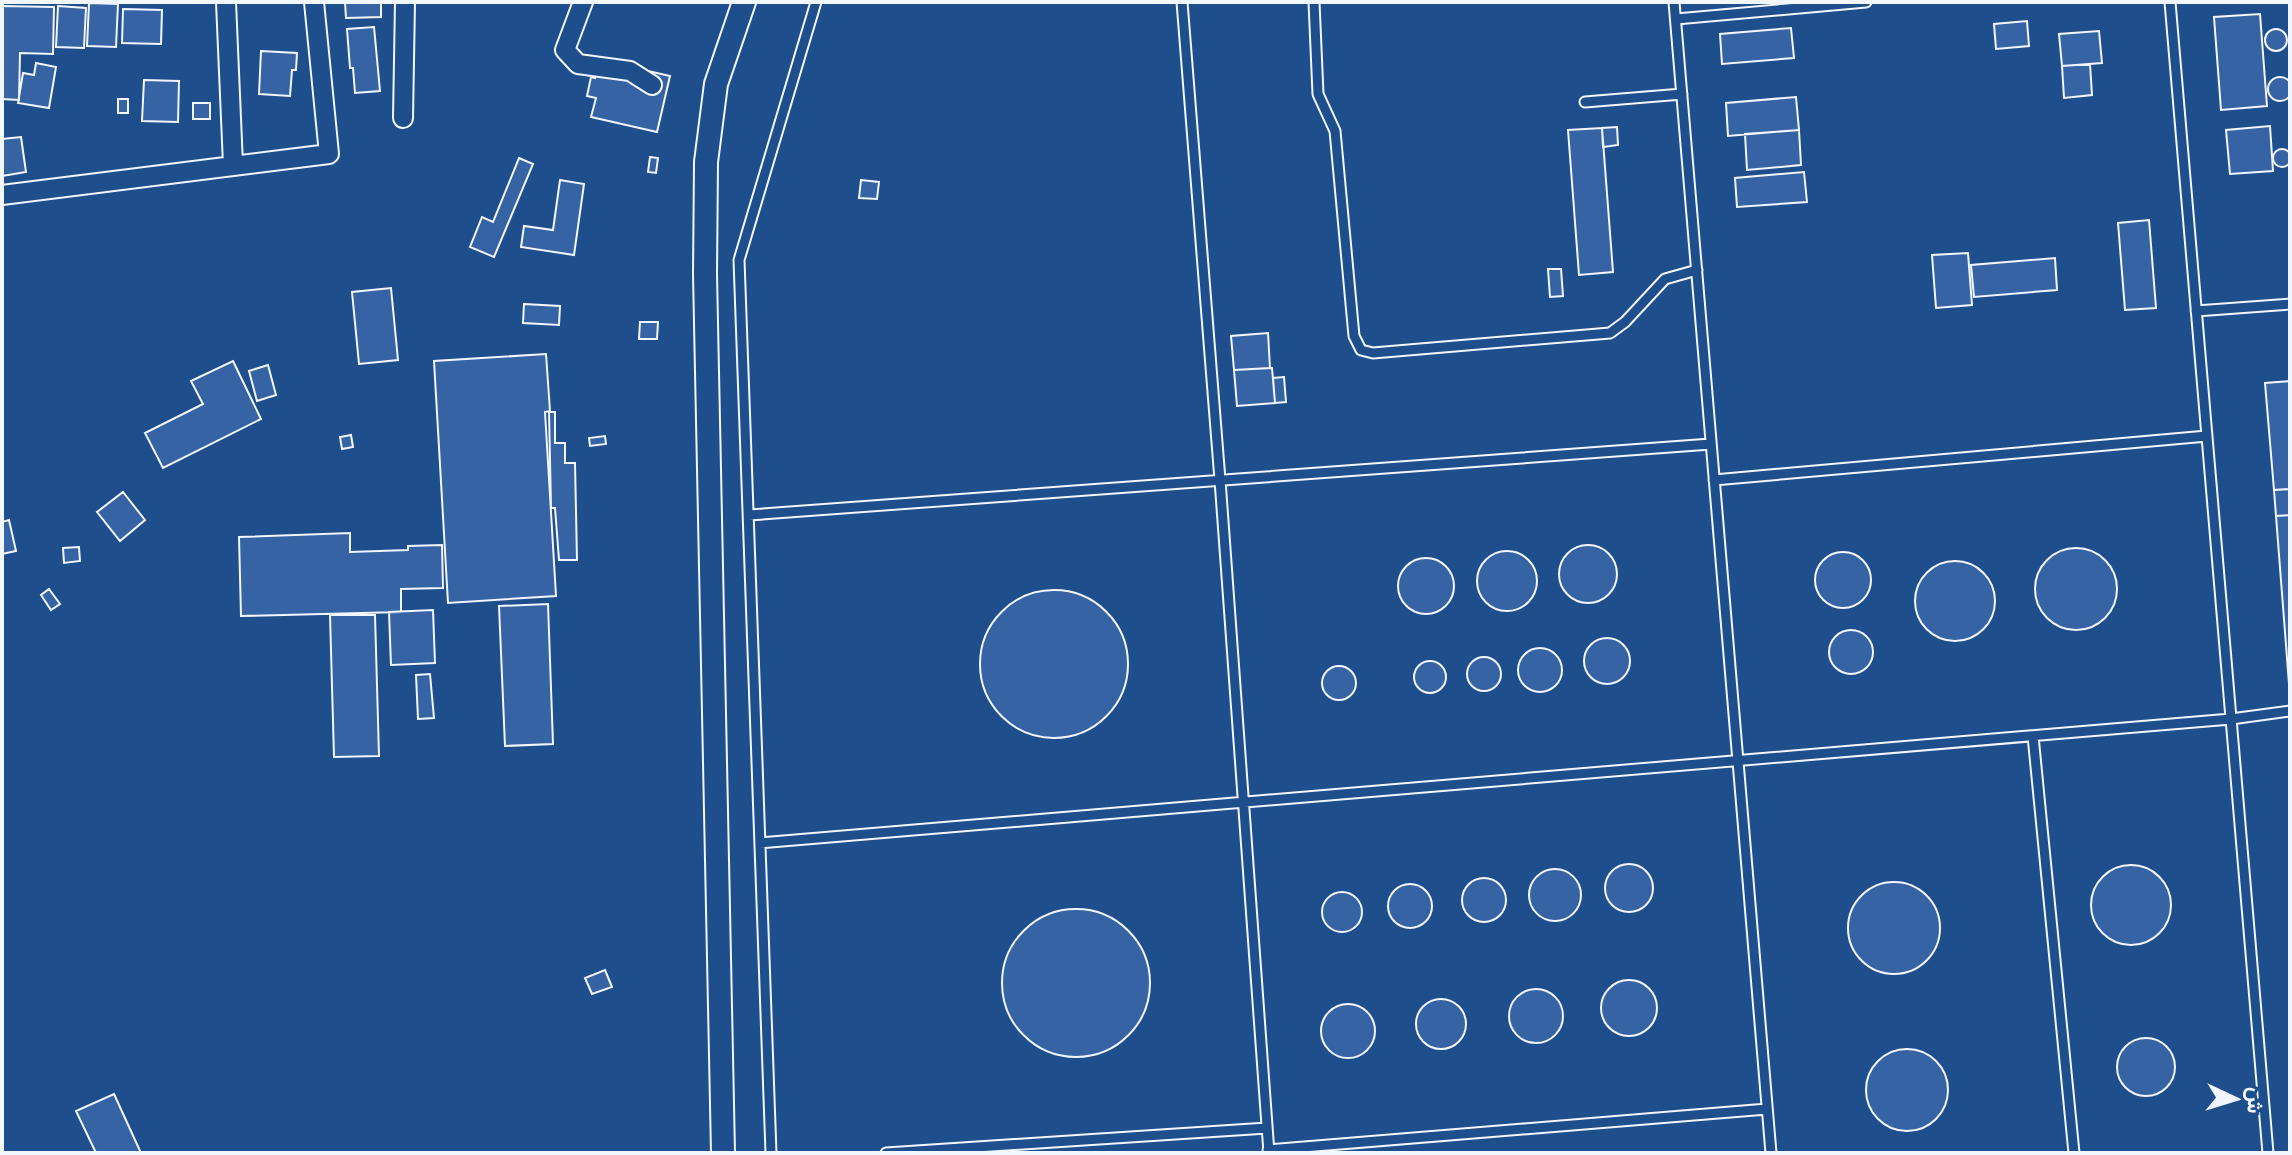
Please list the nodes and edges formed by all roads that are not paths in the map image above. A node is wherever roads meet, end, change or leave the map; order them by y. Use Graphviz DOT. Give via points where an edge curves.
graph roads {
  1 [pos="226,2"];
  2 [pos="314,2"];
  3 [pos="405,2"];
  4 [pos="583,2"];
  5 [pos="744,2"];
  6 [pos="816,2"];
  7 [pos="1182,2"];
  8 [pos="1314,2"];
  9 [pos="1674,2"];
  10 [pos="1866,2"];
  11 [pos="2170,2"];
  12 [pos="1676,19"];
  13 [pos="652,85"];
  14 [pos="1682,94"];
  15 [pos="1585,102"];
  16 [pos="403,118"];
  17 [pos="233,165"];
  18 [pos="2,195"];
  19 [pos="1697,270"];
  20 [pos="2290,304"];
  21 [pos="2196,311"];
  22 [pos="2207,436"];
  23 [pos="1711,444"];
  24 [pos="1220,480"];
  25 [pos="1714,480"];
  26 [pos="749,515"];
  27 [pos="2290,711"];
  28 [pos="2231,719"];
  29 [pos="2033,736"];
  30 [pos="1738,761"];
  31 [pos="1243,803"];
  32 [pos="760,843"];
  33 [pos="1767,1109"];
  34 [pos="1267,1128"];
  35 [pos="1268,1152"];
  36 [pos="723,1153"];
  37 [pos="771,1153"];
  38 [pos="886,1153"];
  39 [pos="1771,1153"];
  40 [pos="2074,1153"];
  41 [pos="2268,1153"];
  1 -- 17 [label="street"];
  2 -- 17 [label="street" via="329,154"];
  3 -- 16 [label="street"];
  4 -- 13 [label="street" via="565,50 578,64 630,71"];
  5 -- 36 [label="street" via="716,84 706,162"];
  6 -- 26 [label="lane" via="739,260"];
  7 -- 24 [label="lane"];
  8 -- 19 [label="lane" via="1318,94 1335,131 1354,336 1361,350 1610,333 1665,279"];
  9 -- 12 [label="lane"];
  10 -- 12 [label="lane"];
  11 -- 21 [label="lane"];
  12 -- 14 [label="lane"];
  14 -- 15 [label="lane"];
  14 -- 19 [label="lane"];
  17 -- 18 [label="street"];
  19 -- 23 [label="lane"];
  20 -- 21 [label="lane"];
  21 -- 22 [label="lane"];
  22 -- 25 [label="lane"];
  22 -- 28 [label="lane"];
  23 -- 24 [label="lane"];
  23 -- 25 [label="lane"];
  24 -- 26 [label="lane"];
  24 -- 31 [label="lane"];
  25 -- 30 [label="lane"];
  26 -- 32 [label="lane"];
  27 -- 28 [label="lane"];
  28 -- 29 [label="lane"];
  28 -- 41 [label="lane"];
  29 -- 30 [label="lane"];
  29 -- 40 [label="lane"];
  30 -- 31 [label="lane"];
  30 -- 33 [label="lane"];
  31 -- 32 [label="lane"];
  31 -- 34 [label="lane"];
  32 -- 37 [label="lane"];
  33 -- 35 [label="lane"];
  33 -- 39 [label="lane"];
  34 -- 35 [label="lane"];
  34 -- 38 [label="lane"];
}
